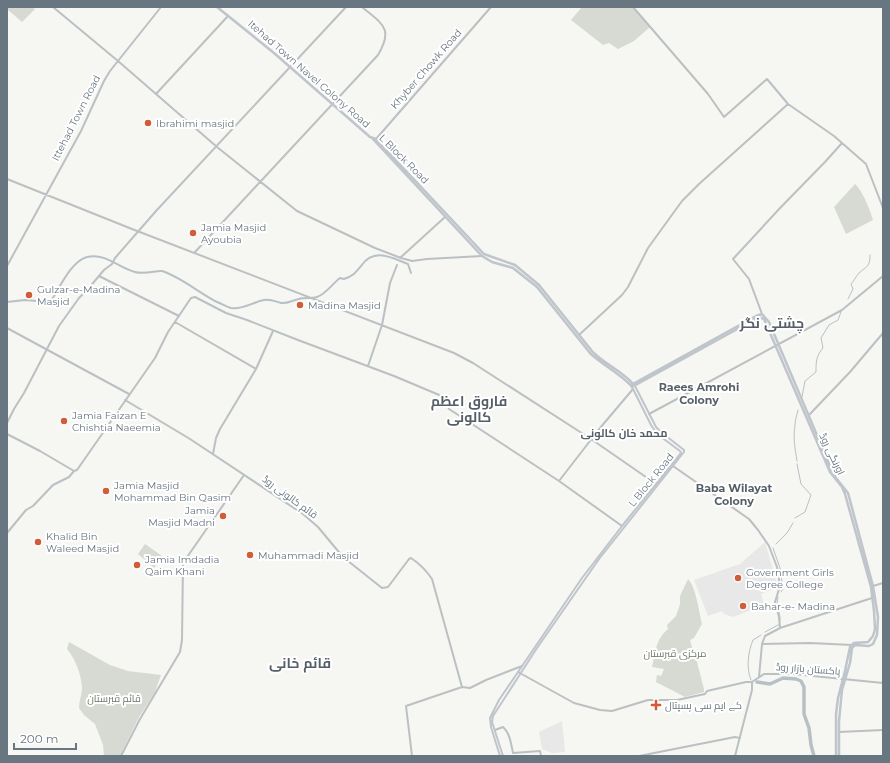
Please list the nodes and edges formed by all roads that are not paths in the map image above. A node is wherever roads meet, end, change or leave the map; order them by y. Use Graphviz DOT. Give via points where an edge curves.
graph roads {
  1 [pos="53,7"];
  2 [pos="160,7"];
  3 [pos="217,7"];
  4 [pos="346,7"];
  5 [pos="362,7"];
  6 [pos="491,7"];
  7 [pos="633,7"];
  8 [pos="228,16"];
  9 [pos="118,61"];
  10 [pos="290,68"];
  11 [pos="156,94"];
  12 [pos="332,104"];
  13 [pos="788,104"];
  14 [pos="372,138"];
  15 [pos="375,140"];
  16 [pos="842,143"];
  17 [pos="217,147"];
  18 [pos="7,179"];
  19 [pos="260,181"];
  20 [pos="45,195"];
  21 [pos="883,208"];
  22 [pos="445,217"];
  23 [pos="138,231"];
  24 [pos="195,253"];
  25 [pos="483,255"];
  26 [pos="400,259"];
  27 [pos="509,264"];
  28 [pos="397,265"];
  29 [pos="7,266"];
  30 [pos="99,276"];
  31 [pos="883,276"];
  32 [pos="762,314"];
  33 [pos="179,316"];
  34 [pos="175,322"];
  35 [pos="382,324"];
  36 [pos="7,328"];
  37 [pos="273,331"];
  38 [pos="883,333"];
  39 [pos="579,335"];
  40 [pos="777,345"];
  41 [pos="47,350"];
  42 [pos="368,366"];
  43 [pos="256,369"];
  44 [pos="633,386"];
  45 [pos="129,394"];
  46 [pos="125,400"];
  47 [pos="649,414"];
  48 [pos="809,415"];
  49 [pos="7,423"];
  50 [pos="7,434"];
  51 [pos="591,439"];
  52 [pos="213,454"];
  53 [pos="673,466"];
  54 [pos="74,471"];
  55 [pos="244,475"];
  56 [pos="559,481"];
  57 [pos="656,484"];
  58 [pos="623,527"];
  59 [pos="7,533"];
  60 [pos="883,583"];
  61 [pos="873,586"];
  62 [pos="872,598"];
  63 [pos="780,628"];
  64 [pos="762,644"];
  65 [pos="853,645"];
  66 [pos="521,666"];
  67 [pos="525,666"];
  68 [pos="519,672"];
  69 [pos="759,677"];
  70 [pos="844,679"];
  71 [pos="752,682"];
  72 [pos="883,683"];
  73 [pos="462,687"];
  74 [pos="495,730"];
  75 [pos="883,730"];
  76 [pos="839,732"];
  77 [pos="740,738"];
  78 [pos="121,756"];
  79 [pos="412,756"];
  80 [pos="500,756"];
  81 [pos="503,756"];
  82 [pos="541,756"];
  83 [pos="639,756"];
  84 [pos="735,756"];
  85 [pos="836,756"];
  86 [pos="839,756"];
  1 -- 9 [label="street"];
  2 -- 9 [label="street, Ittehad Town Road"];
  3 -- 8 [label="main road, Itehad Town Navel Colony Road"];
  4 -- 10 [label="street"];
  5 -- 12 [label="street" via="381,23 385,29 385,41 378,55"];
  6 -- 15 [label="street, Khyber Chowk Road"];
  7 -- 13 [label="street" via="706,92 724,117 767,79"];
  8 -- 10 [label="main road, Itehad Town Navel Colony Road"];
  8 -- 11 [label="street"];
  9 -- 11 [label="street"];
  9 -- 20 [label="street, Ittehad Town Road" via="104,81 81,131"];
  10 -- 12 [label="main road, Itehad Town Navel Colony Road"];
  10 -- 17 [label="street"];
  11 -- 17 [label="street"];
  12 -- 14 [label="main road, Itehad Town Navel Colony Road"];
  12 -- 19 [label="street"];
  13 -- 16 [label="street"];
  13 -- 39 [label="street" via="682,201 648,248 622,295"];
  14 -- 15 [label="main road, L Block Road"];
  15 -- 22 [label="main road, L Block Road"];
  15 -- 25 [label="main road, L Block Road"];
  16 -- 21 [label="street" via="866,164"];
  16 -- 32 [label="street, اورنگی روڈ" via="733,259 749,279"];
  17 -- 19 [label="street"];
  17 -- 23 [label="street"];
  18 -- 20 [label="street"];
  19 -- 24 [label="street"];
  19 -- 26 [label="street" via="297,211"];
  20 -- 23 [label="street"];
  20 -- 29 [label="street, Ittehad Town Road"];
  22 -- 25 [label="main road, L Block Road"];
  22 -- 26 [label="street"];
  23 -- 24 [label="street"];
  23 -- 30 [label="street"];
  24 -- 35 [label="street"];
  25 -- 26 [label="street" via="412,261"];
  25 -- 27 [label="main road, L Block Road"];
  27 -- 39 [label="main road, L Block Road" via="516,266 539,285"];
  27 -- 44 [label="main road, L Block Road" via="537,287 590,353"];
  28 -- 35 [label="street" via="390,283"];
  30 -- 33 [label="street"];
  30 -- 41 [label="street" via="59,326"];
  31 -- 40 [label="street" via="842,310"];
  32 -- 40 [label="main road, اورنگی روڈ"];
  32 -- 44 [label="main road"];
  33 -- 34 [label="street"];
  33 -- 37 [label="street" via="191,298 195,297 226,313"];
  34 -- 43 [label="street"];
  34 -- 45 [label="street" via="155,358"];
  35 -- 42 [label="street"];
  35 -- 51 [label="street" via="460,357"];
  36 -- 41 [label="street"];
  37 -- 42 [label="street"];
  37 -- 43 [label="street"];
  38 -- 48 [label="street" via="848,375"];
  39 -- 44 [label="main road, L Block Road" via="600,359"];
  40 -- 44 [label="main road, اورنگی روڈ" via="764,319 759,317"];
  40 -- 47 [label="street"];
  40 -- 48 [label="main road, اورنگی روڈ"];
  40 -- 62 [label="main road, اورنگی روڈ" via="830,472 845,494"];
  41 -- 45 [label="street"];
  41 -- 49 [label="street"];
  42 -- 56 [label="street" via="444,397 449,410"];
  43 -- 52 [label="street" via="220,430"];
  44 -- 47 [label="main road, L Block Road"];
  44 -- 51 [label="street"];
  44 -- 57 [label="main road, L Block Road" via="657,434 681,452"];
  45 -- 46 [label="street"];
  46 -- 52 [label="street, قائم کالونی روڈ"];
  46 -- 54 [label="street" via="80,467"];
  47 -- 53 [label="main road, L Block Road" via="656,427 684,451"];
  48 -- 61 [label="main road, اورنگی روڈ" via="830,466 848,493"];
  50 -- 54 [label="street"];
  51 -- 56 [label="street"];
  51 -- 57 [label="street"];
  52 -- 55 [label="street, قائم کالونی روڈ"];
  53 -- 58 [label="main road, L Block Road"];
  53 -- 63 [label="street" via="749,519 769,546 777,567 780,586 775,602"];
  54 -- 59 [label="street" via="50,487"];
  55 -- 73 [label="street, قائم کالونی روڈ" via="303,514 343,557 382,588 388,587 406,561 411,558 424,568 432,579"];
  55 -- 78 [label="street" via="183,563 182,640 179,654"];
  56 -- 58 [label="street"];
  57 -- 58 [label="main road, L Block Road"];
  58 -- 66 [label="main road, L Block Road" via="582,578"];
  58 -- 67 [label="main road, L Block Road"];
  60 -- 61 [label="street"];
  61 -- 65 [label="main road, اورنگی روڈ" via="878,617 877,635 872,645"];
  62 -- 63 [label="street"];
  62 -- 65 [label="main road, اورنگی روڈ" via="875,624 873,636 866,643"];
  63 -- 64 [label="street" via="765,636"];
  64 -- 65 [label="street"];
  64 -- 69 [label="street"];
  65 -- 70 [label="main road"];
  66 -- 67 [label="street"];
  66 -- 68 [label="main road, L Block Road"];
  66 -- 73 [label="street" via="470,688"];
  67 -- 68 [label="main road, L Block Road"];
  68 -- 71 [label="street" via="574,703 612,711 648,700 685,698"];
  68 -- 74 [label="main road, L Block Road" via="493,716"];
  68 -- 80 [label="main road, L Block Road" via="506,688 490,718"];
  69 -- 70 [label="street, پاکستان بازار روڈ" via="764,674 800,674"];
  69 -- 71 [label="street, پاکستان بازار روڈ"];
  70 -- 72 [label="street, پاکستان بازار روڈ"];
  70 -- 76 [label="main road"];
  70 -- 85 [label="main road" via="836,714"];
  71 -- 77 [label="street"];
  73 -- 79 [label="street" via="406,706"];
  74 -- 81 [label="main road, L Block Road"];
  74 -- 82 [label="street" via="503,727 505,729 513,753 540,751"];
  75 -- 76 [label="street"];
  76 -- 86 [label="main road"];
  77 -- 83 [label="street"];
  77 -- 84 [label="street"];
}
